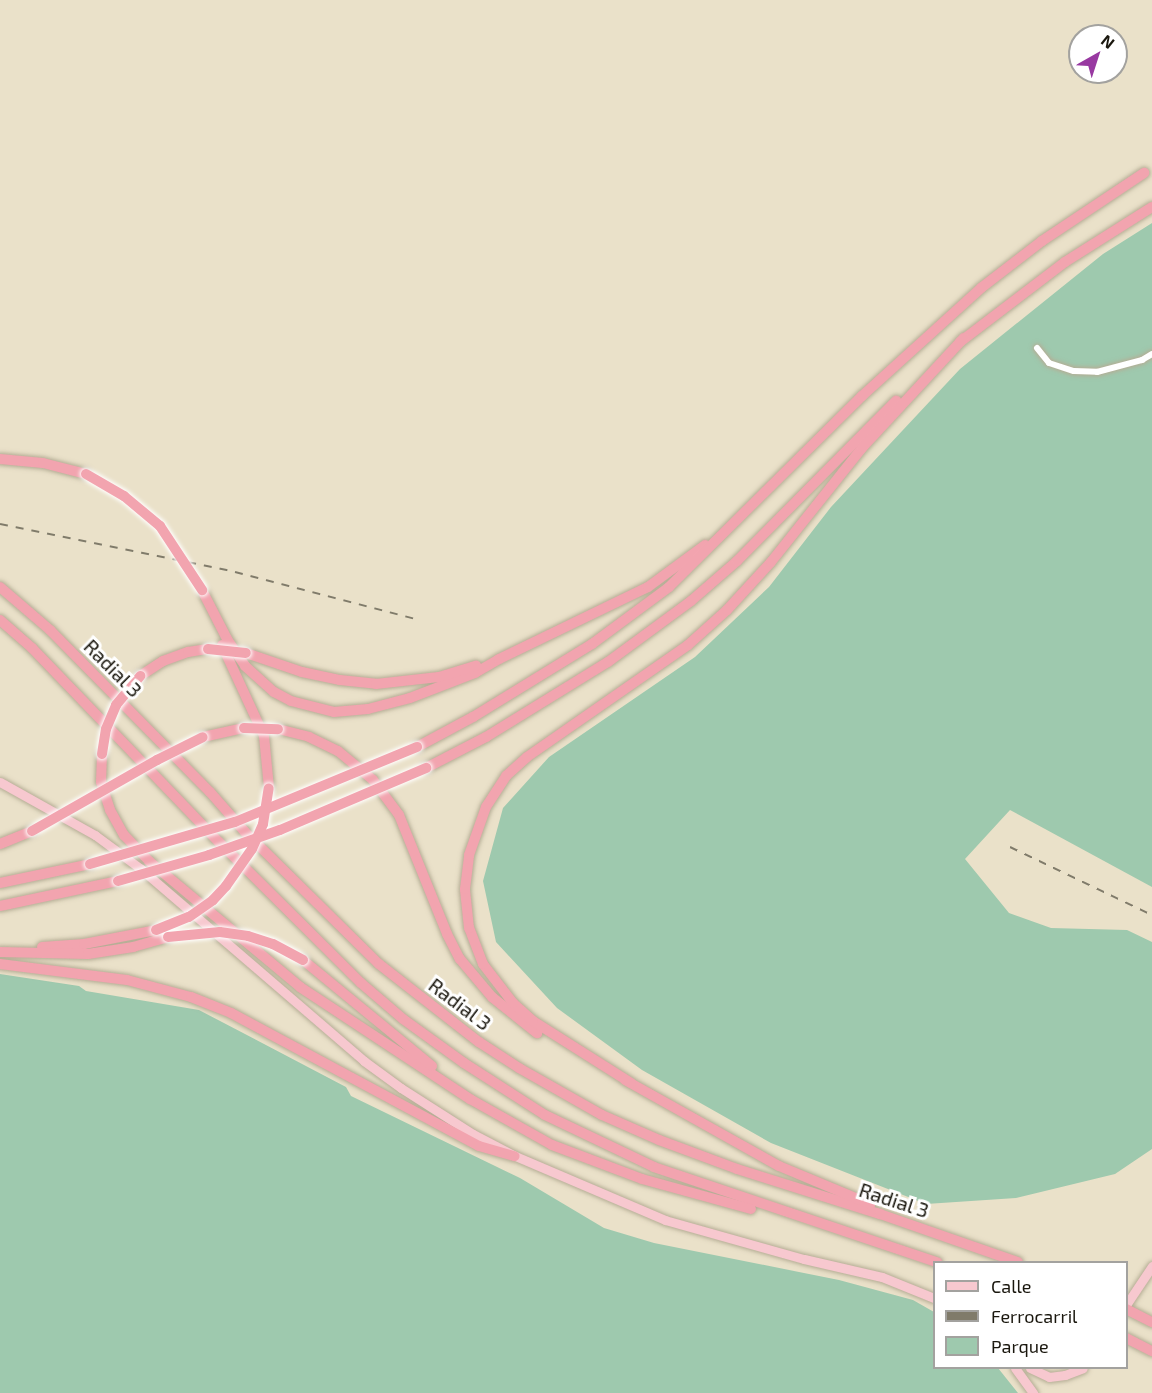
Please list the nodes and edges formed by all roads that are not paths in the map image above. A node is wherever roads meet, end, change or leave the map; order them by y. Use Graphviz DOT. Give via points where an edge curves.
graph roads {
  1 [pos="1144,173"];
  2 [pos="1152,207"];
  3 [pos="964,338"];
  4 [pos="1036,348"];
  5 [pos="1152,354"];
  6 [pos="0,459"];
  7 [pos="729,531"];
  8 [pos="0,587"];
  9 [pos="203,592"];
  10 [pos="0,620"];
  11 [pos="499,659"];
  12 [pos="0,782"];
  13 [pos="0,844"];
  14 [pos="0,883"];
  15 [pos="0,906"];
  16 [pos="0,951"];
  17 [pos="0,964"];
  18 [pos="631,1083"];
  19 [pos="515,1156"];
  20 [pos="642,1179"];
  21 [pos="858,1238"];
  22 [pos="1012,1261"];
  23 [pos="1014,1261"];
  24 [pos="933,1262"];
  25 [pos="1152,1266"];
  26 [pos="933,1298"];
  27 [pos="1128,1302"];
  28 [pos="1128,1311"];
  29 [pos="1152,1322"];
  30 [pos="1128,1339"];
  31 [pos="1152,1351"];
  32 [pos="1016,1369"];
  33 [pos="1032,1369"];
  34 [pos="1080,1369"];
  35 [pos="1033,1393"];
  1 -- 7 [label="highway" via="1042,241 981,288 862,396"];
  2 -- 3 [label="highway" via="1065,262"];
  3 -- 15 [label="highway, bridge" via="692,601 608,662 486,736 426,768 280,830 209,855 118,881"];
  3 -- 18 [label="highway" via="862,448 771,562 727,610 680,651 527,757 506,776 486,807 469,855 465,889 469,927 483,964 513,1003 533,1021"];
  4 -- 5 [label="street" via="1049,363 1074,371 1097,372"];
  6 -- 9 [label="highway, bridge" via="44,463 86,474 124,496 160,526"];
  7 -- 11 [label="highway" via="648,588"];
  7 -- 14 [label="highway, bridge" via="669,587 592,644 417,747 234,822 90,864"];
  8 -- 22 [label="highway, Radial 3" via="50,630 245,832 380,964 503,1058 575,1100 659,1140"];
  9 -- 11 [label="highway" via="227,639 257,678 291,701 311,708 333,712 410,698 475,673"];
  9 -- 16 [label="highway, bridge" via="228,660 264,736 269,788 263,824 252,849 213,900 189,917 156,930 84,944"];
  10 -- 21 [label="highway" via="362,983 403,1019 464,1063 545,1115 654,1167"];
  11 -- 20 [label="highway, bridge" via="439,677 376,684 302,672 246,653 208,649 188,652 164,660 140,676 116,705 106,729 101,782 124,835 149,861 300,987 512,1123 576,1155"];
  12 -- 19 [label="main road" via="95,835 141,869 364,1061 435,1111"];
  13 -- 18 [label="highway, bridge" via="32,831 203,737 244,728 278,729 309,737 338,751 373,780 388,799 409,835 460,959 492,997 556,1044"];
  16 -- 20 [label="highway, bridge" via="88,954 220,932 273,944 303,960 412,1052 472,1094 554,1142"];
  17 -- 19 [label="highway" via="127,980 191,997 231,1013 478,1146"];
  18 -- 23 [label="highway" via="779,1166"];
  19 -- 26 [label="main road" via="664,1220 882,1277"];
  20 -- 21 [label="highway"];
  21 -- 24 [label="highway"];
  25 -- 27 [label="main road"];
  28 -- 29 [label="highway"];
  30 -- 31 [label="highway"];
  32 -- 35 [label="main road"];
  33 -- 34 [label="main road" via="1049,1377"];
}
